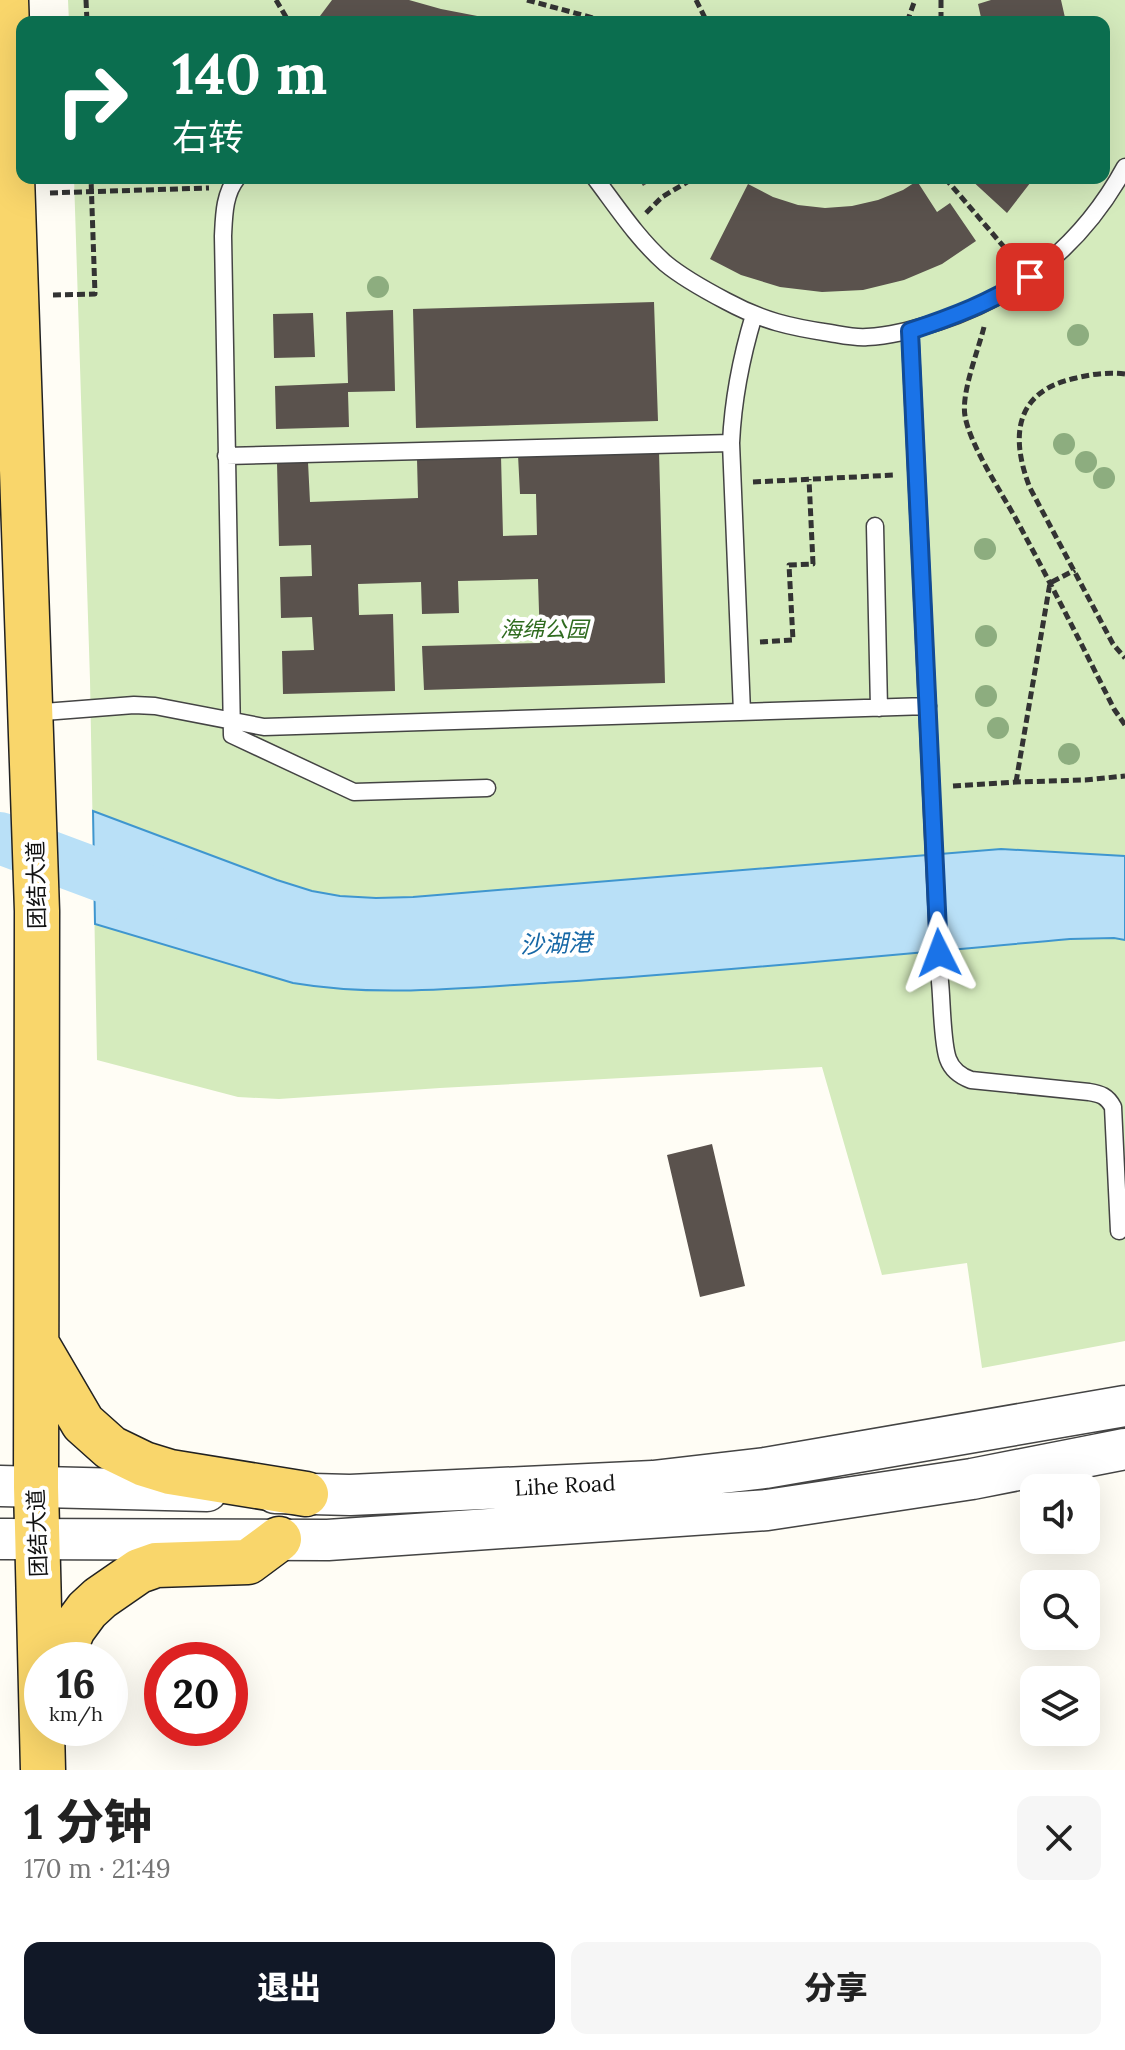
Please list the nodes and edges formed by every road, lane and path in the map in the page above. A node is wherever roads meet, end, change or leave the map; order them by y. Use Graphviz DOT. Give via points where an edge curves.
graph roads {
  1 [pos="6,0"];
  2 [pos="527,0"];
  3 [pos="586,16"];
  4 [pos="1125,167"];
  5 [pos="91,184"];
  6 [pos="202,184"];
  7 [pos="233,184"];
  8 [pos="599,184"];
  9 [pos="684,184"];
  10 [pos="950,184"];
  11 [pos="92,191"];
  12 [pos="50,193"];
  13 [pos="633,229"];
  14 [pos="1030,277"];
  15 [pos="53,295"];
  16 [pos="992,299"];
  17 [pos="754,315"];
  18 [pos="910,331"];
  19 [pos="1125,374"];
  20 [pos="731,443"];
  21 [pos="226,456"];
  22 [pos="918,474"];
  23 [pos="809,479"];
  24 [pos="732,483"];
  25 [pos="875,526"];
  26 [pos="1075,570"];
  27 [pos="1050,583"];
  28 [pos="739,642"];
  29 [pos="1125,658"];
  30 [pos="928,706"];
  31 [pos="879,708"];
  32 [pos="742,712"];
  33 [pos="30,714"];
  34 [pos="231,721"];
  35 [pos="1125,725"];
  36 [pos="1125,776"];
  37 [pos="1016,782"];
  38 [pos="487,788"];
  39 [pos="932,788"];
  40 [pos="1119,1231"];
  41 [pos="36,1342"];
  42 [pos="1125,1406"];
  43 [pos="1125,1449"];
  44 [pos="18,1486"];
  45 [pos="306,1494"];
  46 [pos="279,1539"];
  47 [pos="19,1540"];
  48 [pos="33,1642"];
  49 [pos="68,1642"];
  50 [pos="43,1746"];
  51 [pos="43,1770"];
  1 -- 33 [label="main road, 团结大道"];
  2 -- 3 [label="path"];
  4 -- 14 [label="lane" via="1074,238"];
  5 -- 11 [label="path"];
  6 -- 11 [label="path"];
  7 -- 21 [label="lane" via="225,204 223,236"];
  8 -- 13 [label="lane"];
  9 -- 13 [label="path" via="662,197"];
  10 -- 14 [label="path"];
  11 -- 12 [label="path"];
  11 -- 15 [label="path" via="95,294"];
  13 -- 17 [label="lane" via="666,264"];
  14 -- 16 [label="lane"];
  16 -- 18 [label="lane"];
  16 -- 27 [label="path" via="965,397 965,415"];
  17 -- 18 [label="lane" via="862,338"];
  17 -- 20 [label="lane" via="733,404"];
  18 -- 22 [label="lane"];
  19 -- 26 [label="path" via="1062,381 1037,395 1021,417 1019,443 1030,488"];
  20 -- 21 [label="lane"];
  20 -- 24 [label="lane"];
  21 -- 34 [label="lane"];
  22 -- 23 [label="path"];
  22 -- 30 [label="lane"];
  23 -- 24 [label="path"];
  23 -- 28 [label="path" via="813,564 789,565 793,640"];
  24 -- 28 [label="lane"];
  25 -- 31 [label="lane"];
  26 -- 27 [label="path"];
  26 -- 29 [label="path"];
  27 -- 35 [label="path"];
  27 -- 37 [label="path"];
  28 -- 32 [label="lane"];
  30 -- 31 [label="lane"];
  30 -- 39 [label="lane"];
  31 -- 32 [label="lane"];
  32 -- 34 [label="lane" via="264,727"];
  33 -- 34 [label="lane" via="134,705"];
  33 -- 41 [label="main road, 团结大道" via="37,911"];
  34 -- 38 [label="lane" via="232,735 354,792"];
  36 -- 37 [label="path"];
  37 -- 39 [label="path"];
  39 -- 40 [label="lane" via="946,1053 963,1077 1097,1094 1109,1100"];
  41 -- 44 [label="main road, 团结大道"];
  41 -- 45 [label="main road" via="83,1423 111,1448 170,1472"];
  42 -- 45 [label="street, Lihe Road" via="765,1468 653,1481"];
  43 -- 46 [label="street, Lihe Road" via="767,1510"];
  44 -- 45 [label="street, Lihe Road"];
  44 -- 47 [label="main road, 团结大道"];
  46 -- 47 [label="street, Lihe Road"];
  46 -- 49 [label="main road" via="248,1562 156,1565 139,1571 87,1610"];
  47 -- 48 [label="main road, 团结大道"];
  50 -- 51 [label="main road, 团结大道"];
}
